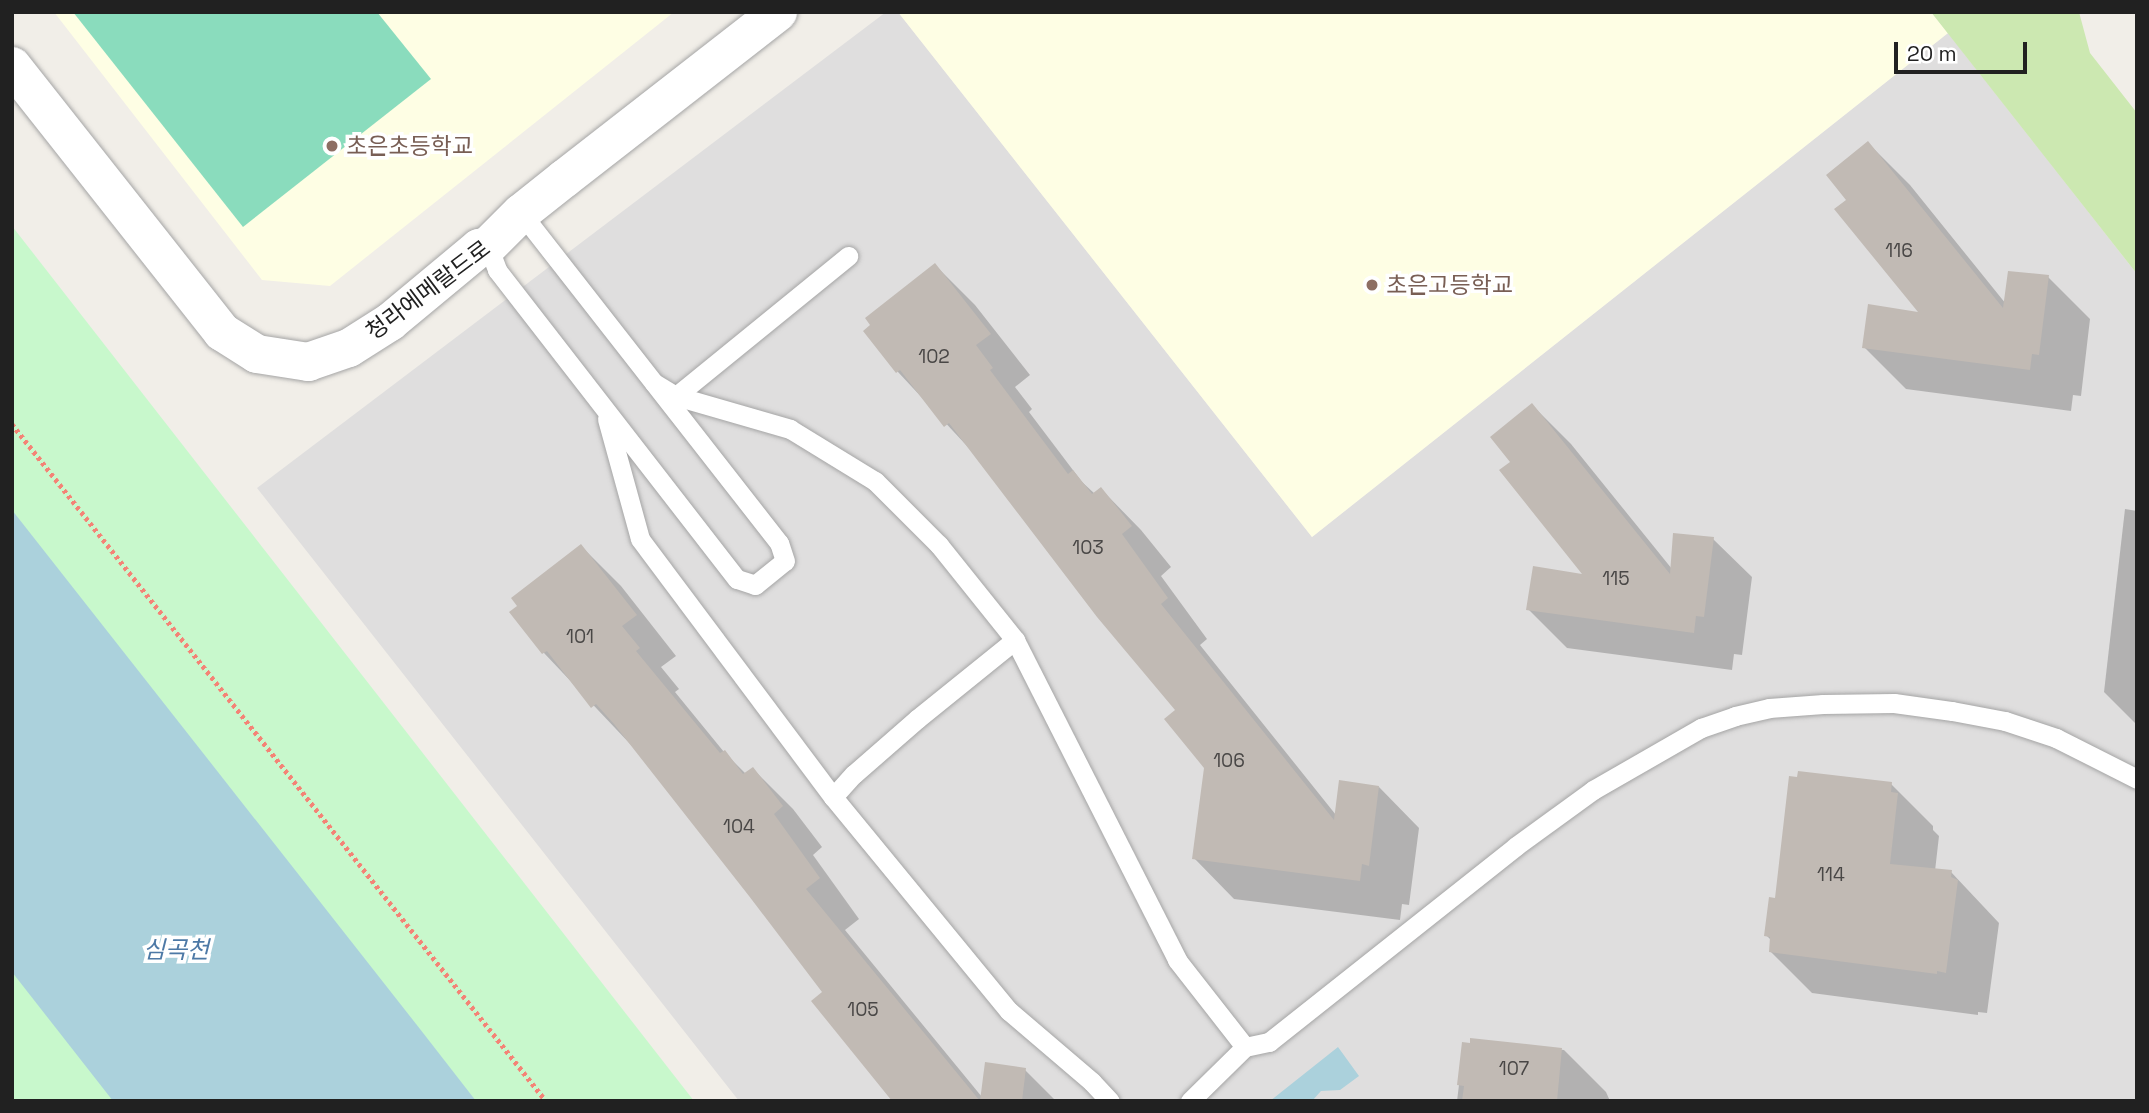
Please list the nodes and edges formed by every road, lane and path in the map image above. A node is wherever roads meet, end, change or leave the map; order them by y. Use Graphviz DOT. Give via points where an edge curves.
graph roads {
  1 [pos="778,12"];
  2 [pos="12,66"];
  3 [pos="521,213"];
  4 [pos="488,246"];
  5 [pos="848,256"];
  6 [pos="654,383"];
  7 [pos="676,396"];
  8 [pos="605,411"];
  9 [pos="12,424"];
  10 [pos="1015,640"];
  11 [pos="2137,779"];
  12 [pos="833,797"];
  13 [pos="1245,1047"];
  14 [pos="546,1101"];
  15 [pos="1110,1101"];
  16 [pos="1190,1101"];
  1 -- 3 [label="street, 청라에메랄드로"];
  2 -- 4 [label="street, 청라에메랄드로" via="222,332 257,354 308,362 349,348 390,322 479,248"];
  3 -- 4 [label="street, 청라에메랄드로"];
  3 -- 6 [label="lane"];
  4 -- 8 [label="lane" via="497,270"];
  5 -- 7 [label="lane"];
  6 -- 7 [label="lane"];
  6 -- 8 [label="lane" via="779,543 785,561 755,585 737,579"];
  7 -- 10 [label="lane" via="790,429 875,481 939,545"];
  8 -- 12 [label="lane" via="640,540"];
  9 -- 14 [label="path"];
  10 -- 12 [label="lane" via="907,728"];
  10 -- 13 [label="lane" via="1177,960"];
  11 -- 13 [label="lane" via="2056,738 2005,721 1952,711 1894,703 1835,704 1769,708 1735,716 1701,728 1593,790 1269,1042"];
  12 -- 15 [label="lane" via="1009,1011"];
  13 -- 16 [label="lane"];
}
